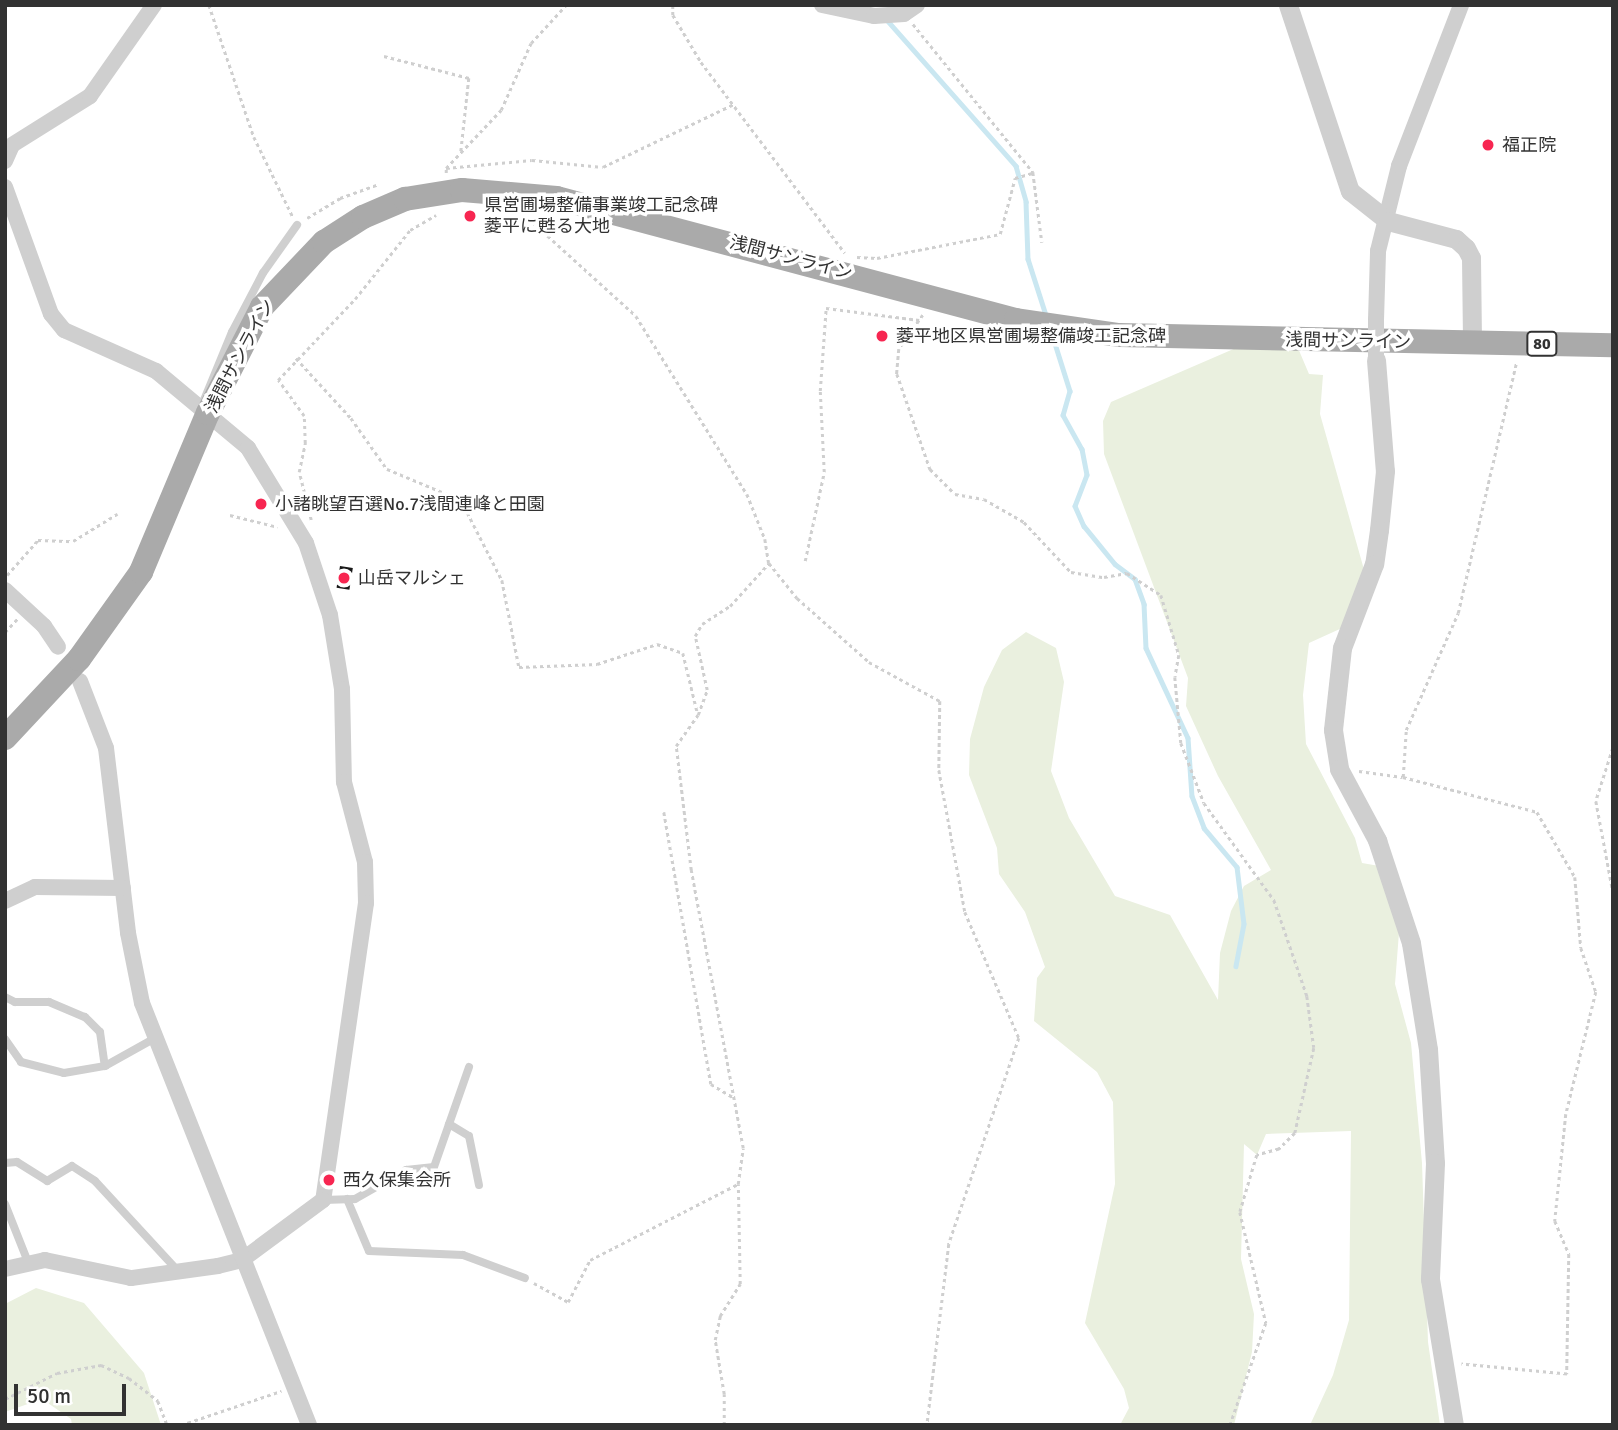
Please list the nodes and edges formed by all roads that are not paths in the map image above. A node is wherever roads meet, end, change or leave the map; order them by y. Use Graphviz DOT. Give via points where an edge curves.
graph roads {
  1 [pos="154,5"];
  2 [pos="822,5"];
  3 [pos="1288,5"];
  4 [pos="1461,5"];
  5 [pos="910,10"];
  6 [pos="5,161"];
  7 [pos="5,187"];
  8 [pos="1388,221"];
  9 [pos="297,225"];
  10 [pos="1472,343"];
  11 [pos="1613,345"];
  12 [pos="1376,360"];
  13 [pos="206,411"];
  14 [pos="5,590"];
  15 [pos="58,647"];
  16 [pos="80,681"];
  17 [pos="5,738"];
  18 [pos="123,888"];
  19 [pos="5,901"];
  20 [pos="5,997"];
  21 [pos="155,1038"];
  22 [pos="5,1039"];
  23 [pos="105,1066"];
  24 [pos="469,1067"];
  25 [pos="449,1124"];
  26 [pos="5,1163"];
  27 [pos="479,1185"];
  28 [pos="347,1199"];
  29 [pos="323,1200"];
  30 [pos="5,1204"];
  31 [pos="242,1260"];
  32 [pos="28,1262"];
  33 [pos="5,1269"];
  34 [pos="179,1272"];
  35 [pos="525,1278"];
  36 [pos="309,1425"];
  37 [pos="1454,1425"];
  1 -- 6 [label="street" via="90,96 12,145"];
  2 -- 5 [label="street" via="874,16"];
  3 -- 8 [label="street" via="1350,191"];
  4 -- 8 [label="street" via="1399,166"];
  7 -- 13 [label="street" via="51,314 64,330 156,371"];
  8 -- 10 [label="street" via="1456,239 1466,248 1471,258"];
  8 -- 12 [label="street, bridge" via="1378,251"];
  9 -- 13 [label="lane" via="263,274 232,332 205,389"];
  10 -- 11 [label="main road, 浅間サンライン / 80"];
  10 -- 13 [label="main road, 浅間サンライン / 80" via="1119,335 1016,320 626,213 499,191 446,190 363,217 324,242 291,272 262,307"];
  12 -- 37 [label="street" via="1385,471 1374,564 1342,648 1333,730 1339,769 1377,840 1411,943 1428,1049 1435,1163 1430,1279"];
  13 -- 17 [label="main road, 浅間サンライン / 80" via="141,572 79,659"];
  13 -- 29 [label="street" via="248,447 303,538 330,615 342,689 344,782 365,862 366,903"];
  14 -- 15 [label="street" via="44,626"];
  16 -- 18 [label="street" via="106,748"];
  18 -- 19 [label="street" via="35,887"];
  18 -- 21 [label="street" via="142,1003"];
  20 -- 23 [label="lane" via="15,1002 49,1002 85,1017 100,1032"];
  21 -- 23 [label="lane"];
  21 -- 31 [label="street"];
  22 -- 23 [label="lane" via="21,1062 64,1073"];
  24 -- 25 [label="lane"];
  25 -- 27 [label="lane" via="469,1136"];
  25 -- 28 [label="lane" via="434,1167 406,1170"];
  26 -- 34 [label="lane" via="17,1162 47,1181 72,1166 96,1181"];
  28 -- 29 [label="lane"];
  28 -- 35 [label="lane" via="369,1251 463,1255"];
  29 -- 31 [label="street"];
  30 -- 32 [label="lane"];
  31 -- 34 [label="street"];
  31 -- 36 [label="street"];
  32 -- 33 [label="street"];
  32 -- 34 [label="street" via="45,1260 131,1278"];
}
